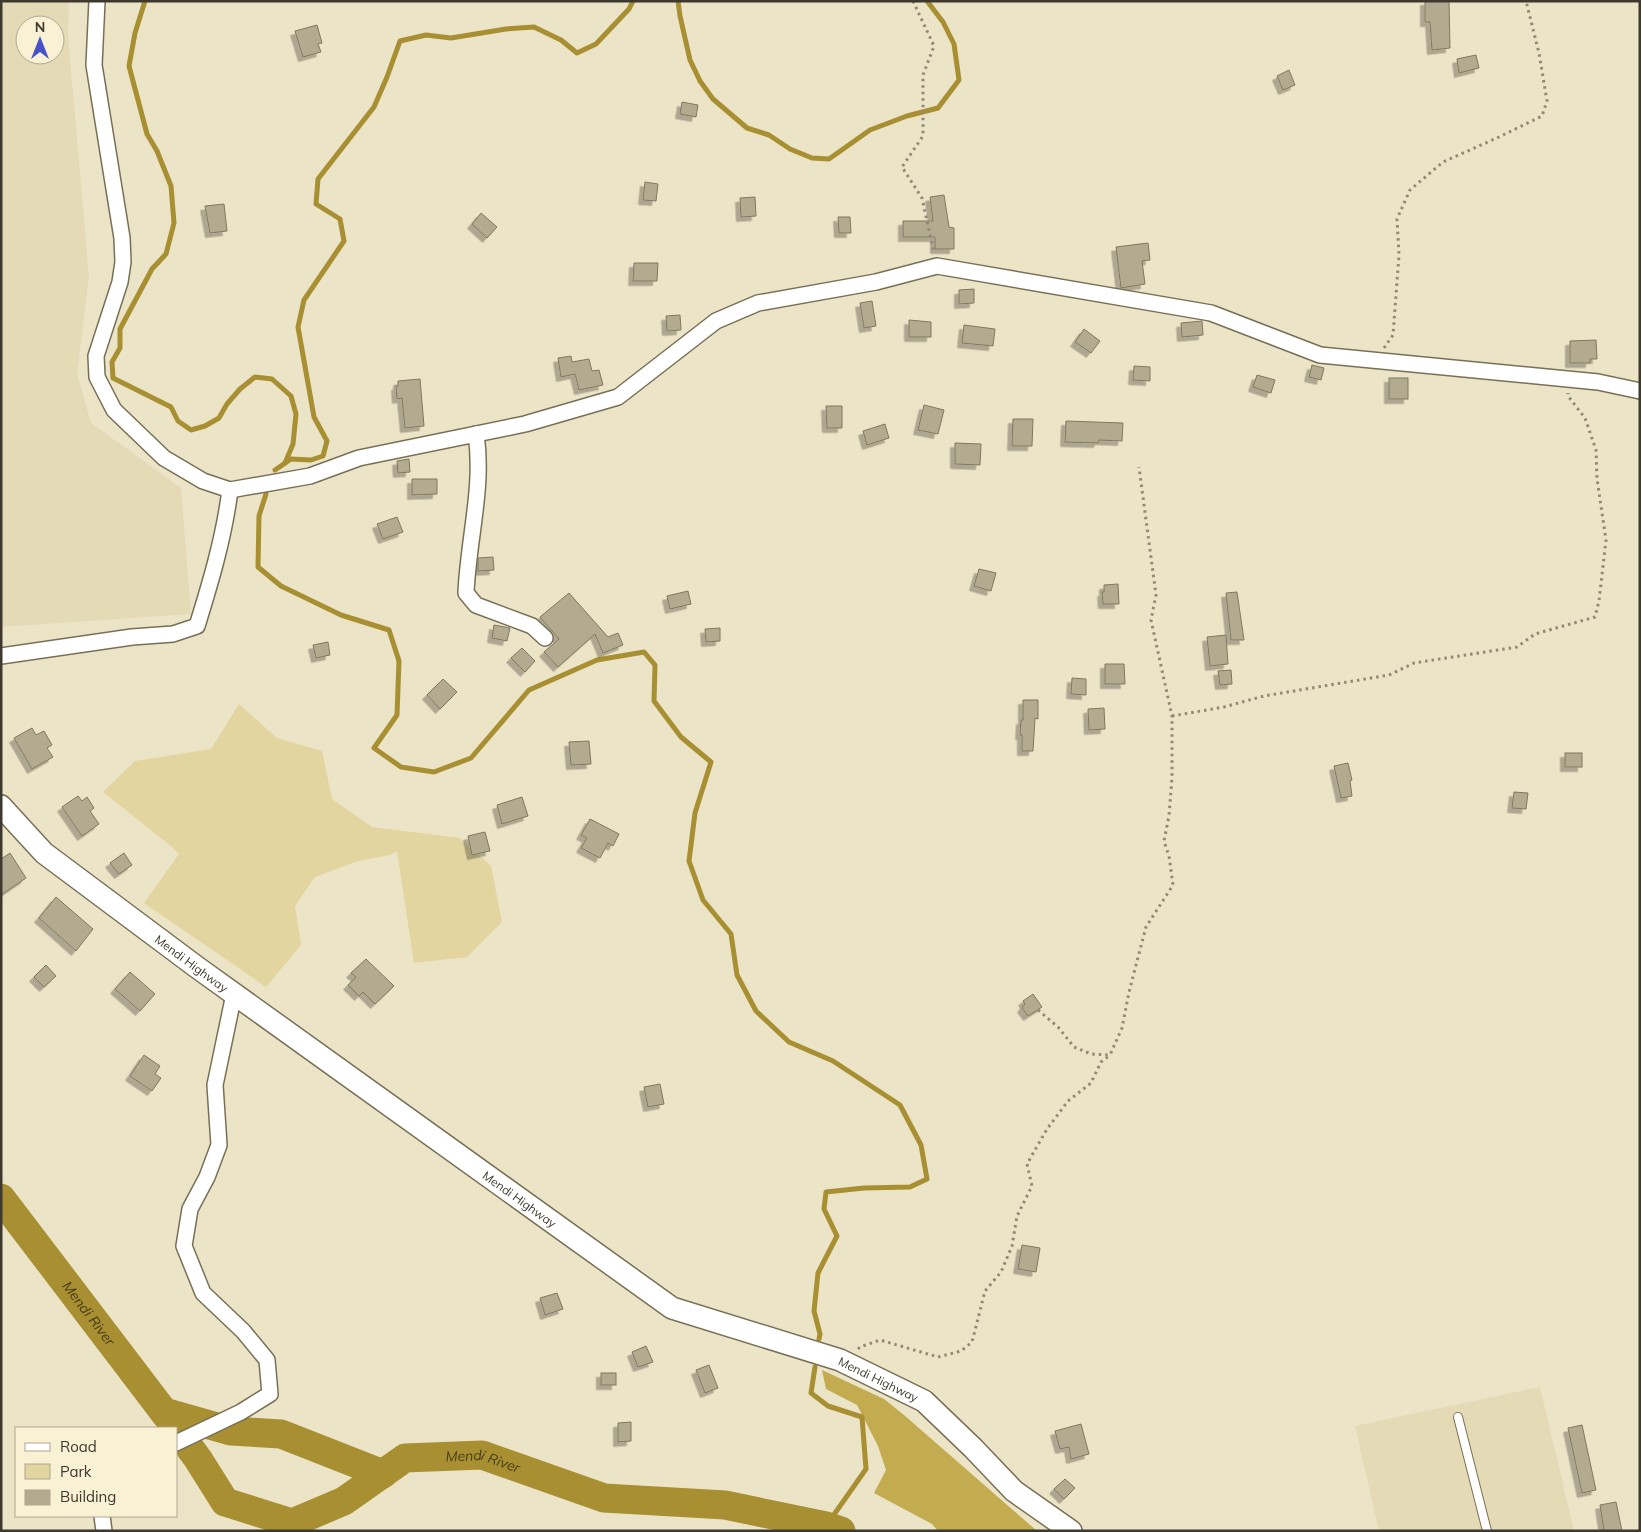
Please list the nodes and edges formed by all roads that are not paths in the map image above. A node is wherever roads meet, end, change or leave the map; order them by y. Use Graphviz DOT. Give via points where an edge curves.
graph roads {
  1 [pos="97,1"];
  2 [pos="1640,390"];
  3 [pos="476,434"];
  4 [pos="230,490"];
  5 [pos="545,638"];
  6 [pos="1,656"];
  7 [pos="1,806"];
  8 [pos="234,994"];
  9 [pos="1458,1417"];
  10 [pos="178,1442"];
  11 [pos="102,1517"];
  12 [pos="104,1531"];
  13 [pos="1072,1531"];
  14 [pos="1487,1531"];
  1 -- 4 [label="street" via="94,65 122,238 123,262 120,282 96,356 97,376 114,410 164,458 203,481"];
  2 -- 3 [label="street" via="1598,382 1320,355 1211,313 936,266 876,282 758,303 716,321 618,397 525,424"];
  3 -- 4 [label="street" via="358,458 310,476"];
  3 -- 5 [label="street" via="479,476 466,593 476,605 532,626"];
  4 -- 6 [label="street" via="213,574 197,626 173,634"];
  7 -- 8 [label="main road, Mendi Highway" via="44,852"];
  8 -- 10 [label="street" via="215,1085 219,1145 190,1209 184,1246 203,1293 243,1331 267,1360 270,1394"];
  8 -- 13 [label="main road, Mendi Highway" via="672,1308 840,1360 924,1402 1014,1491"];
  9 -- 14 [label="lane"];
  11 -- 12 [label="street"];
}
